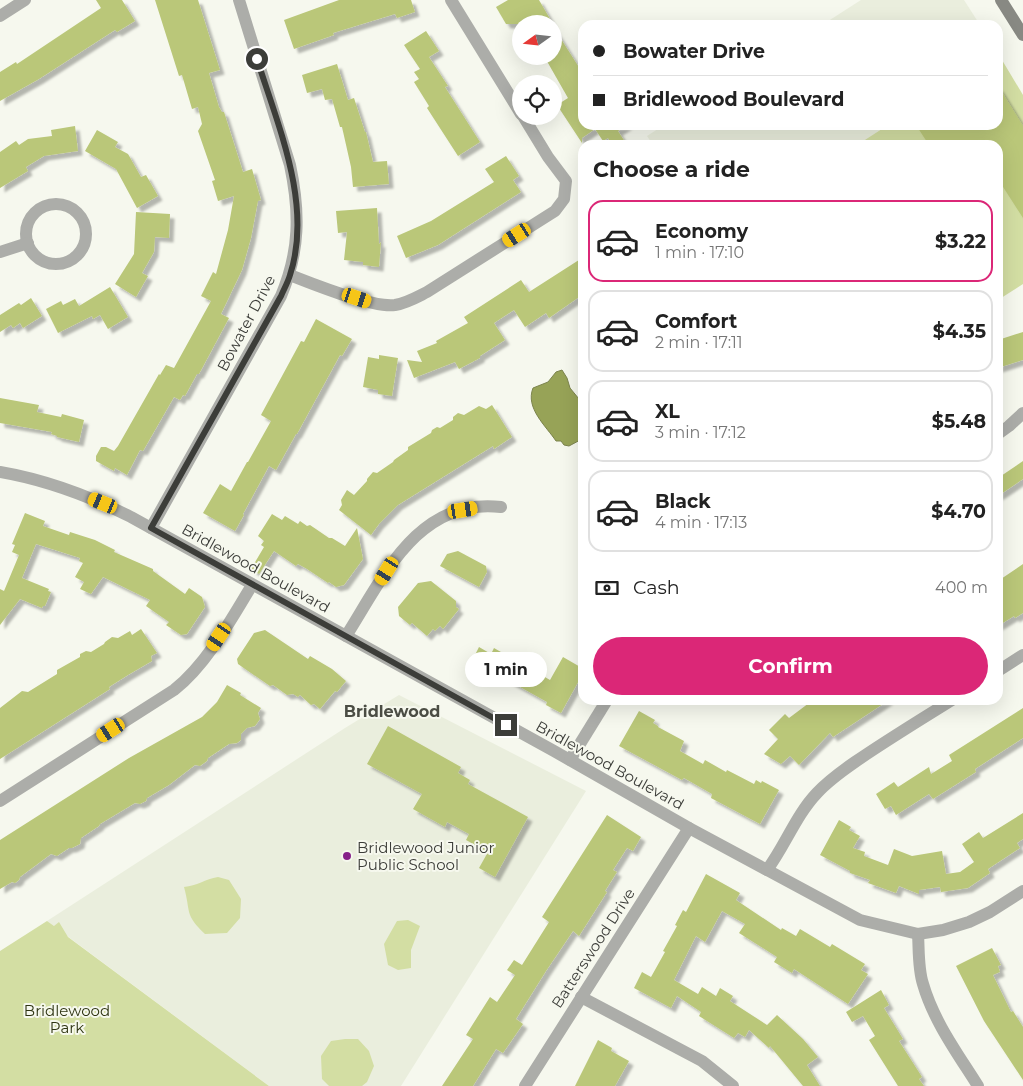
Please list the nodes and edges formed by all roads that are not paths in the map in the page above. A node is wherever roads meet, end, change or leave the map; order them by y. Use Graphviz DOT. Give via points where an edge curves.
graph roads {
  1 [pos="25,0"];
  2 [pos="240,0"];
  3 [pos="451,0"];
  4 [pos="1001,0"];
  5 [pos="0,16"];
  6 [pos="1023,35"];
  7 [pos="512,99"];
  8 [pos="528,125"];
  9 [pos="28,243"];
  10 [pos="0,252"];
  11 [pos="290,275"];
  12 [pos="1023,413"];
  13 [pos="1003,430"];
  14 [pos="0,472"];
  15 [pos="502,507"];
  16 [pos="151,528"];
  17 [pos="252,585"];
  18 [pos="346,636"];
  19 [pos="1023,655"];
  20 [pos="1003,668"];
  21 [pos="604,705"];
  22 [pos="944,705"];
  23 [pos="570,760"];
  24 [pos="0,801"];
  25 [pos="689,828"];
  26 [pos="767,870"];
  27 [pos="1023,891"];
  28 [pos="918,934"];
  29 [pos="581,997"];
  30 [pos="525,1086"];
  31 [pos="733,1086"];
  32 [pos="978,1086"];
  1 -- 5 [label="street"];
  2 -- 11 [label="street, Bowater Drive" via="295,188 297,238"];
  3 -- 7 [label="street"];
  4 -- 6 [label="main road"];
  8 -- 11 [label="street" via="566,182 564,199 554,210 427,292 394,305 376,304"];
  9 -- 9 [label="street" via="38,258 56,264 65,263 80,252 86,235 85,225 72,209 62,205 42,208 29,223"];
  9 -- 10 [label="street"];
  11 -- 16 [label="street, Bowater Drive"];
  12 -- 13 [label="street"];
  14 -- 16 [label="street, Bridlewood Boulevard" via="76,492"];
  15 -- 18 [label="street" via="491,505 463,510 446,516 415,535 396,556"];
  16 -- 17 [label="street, Bridlewood Boulevard"];
  17 -- 18 [label="street, Bridlewood Boulevard"];
  17 -- 24 [label="street" via="188,680"];
  18 -- 23 [label="street, Bridlewood Boulevard"];
  19 -- 20 [label="street"];
  21 -- 23 [label="street"];
  22 -- 26 [label="street" via="830,780 808,804"];
  23 -- 25 [label="street, Bridlewood Boulevard"];
  25 -- 26 [label="street, Bridlewood Boulevard"];
  25 -- 29 [label="street, Batterswood Drive"];
  26 -- 28 [label="street, Bridlewood Boulevard" via="860,920"];
  27 -- 28 [label="street, Bridlewood Boulevard" via="969,922"];
  28 -- 32 [label="street" via="922,983 930,1005"];
  29 -- 30 [label="street, Batterswood Drive"];
  29 -- 31 [label="street" via="702,1061"];
}
